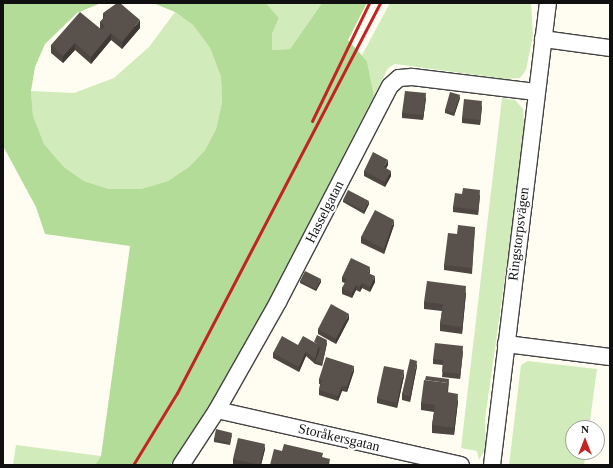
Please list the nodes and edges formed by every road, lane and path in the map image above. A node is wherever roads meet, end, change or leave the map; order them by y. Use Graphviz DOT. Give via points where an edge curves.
graph roads {
  1 [pos="548,3"];
  2 [pos="543,39"];
  3 [pos="610,48"];
  4 [pos="536,92"];
  5 [pos="506,344"];
  6 [pos="610,357"];
  7 [pos="217,410"];
  8 [pos="181,465"];
  9 [pos="461,465"];
  10 [pos="492,465"];
  1 -- 2 [label="street, Ringstorpsvägen"];
  2 -- 3 [label="street"];
  2 -- 4 [label="street, Ringstorpsvägen"];
  4 -- 5 [label="street, Ringstorpsvägen"];
  4 -- 7 [label="street, Hasselgatan" via="412,77 399,78 390,86 278,302"];
  5 -- 6 [label="street"];
  5 -- 10 [label="street, Ringstorpsvägen"];
  7 -- 8 [label="street, Hasselgatan"];
  7 -- 9 [label="street, Storåkersgatan"];
}
